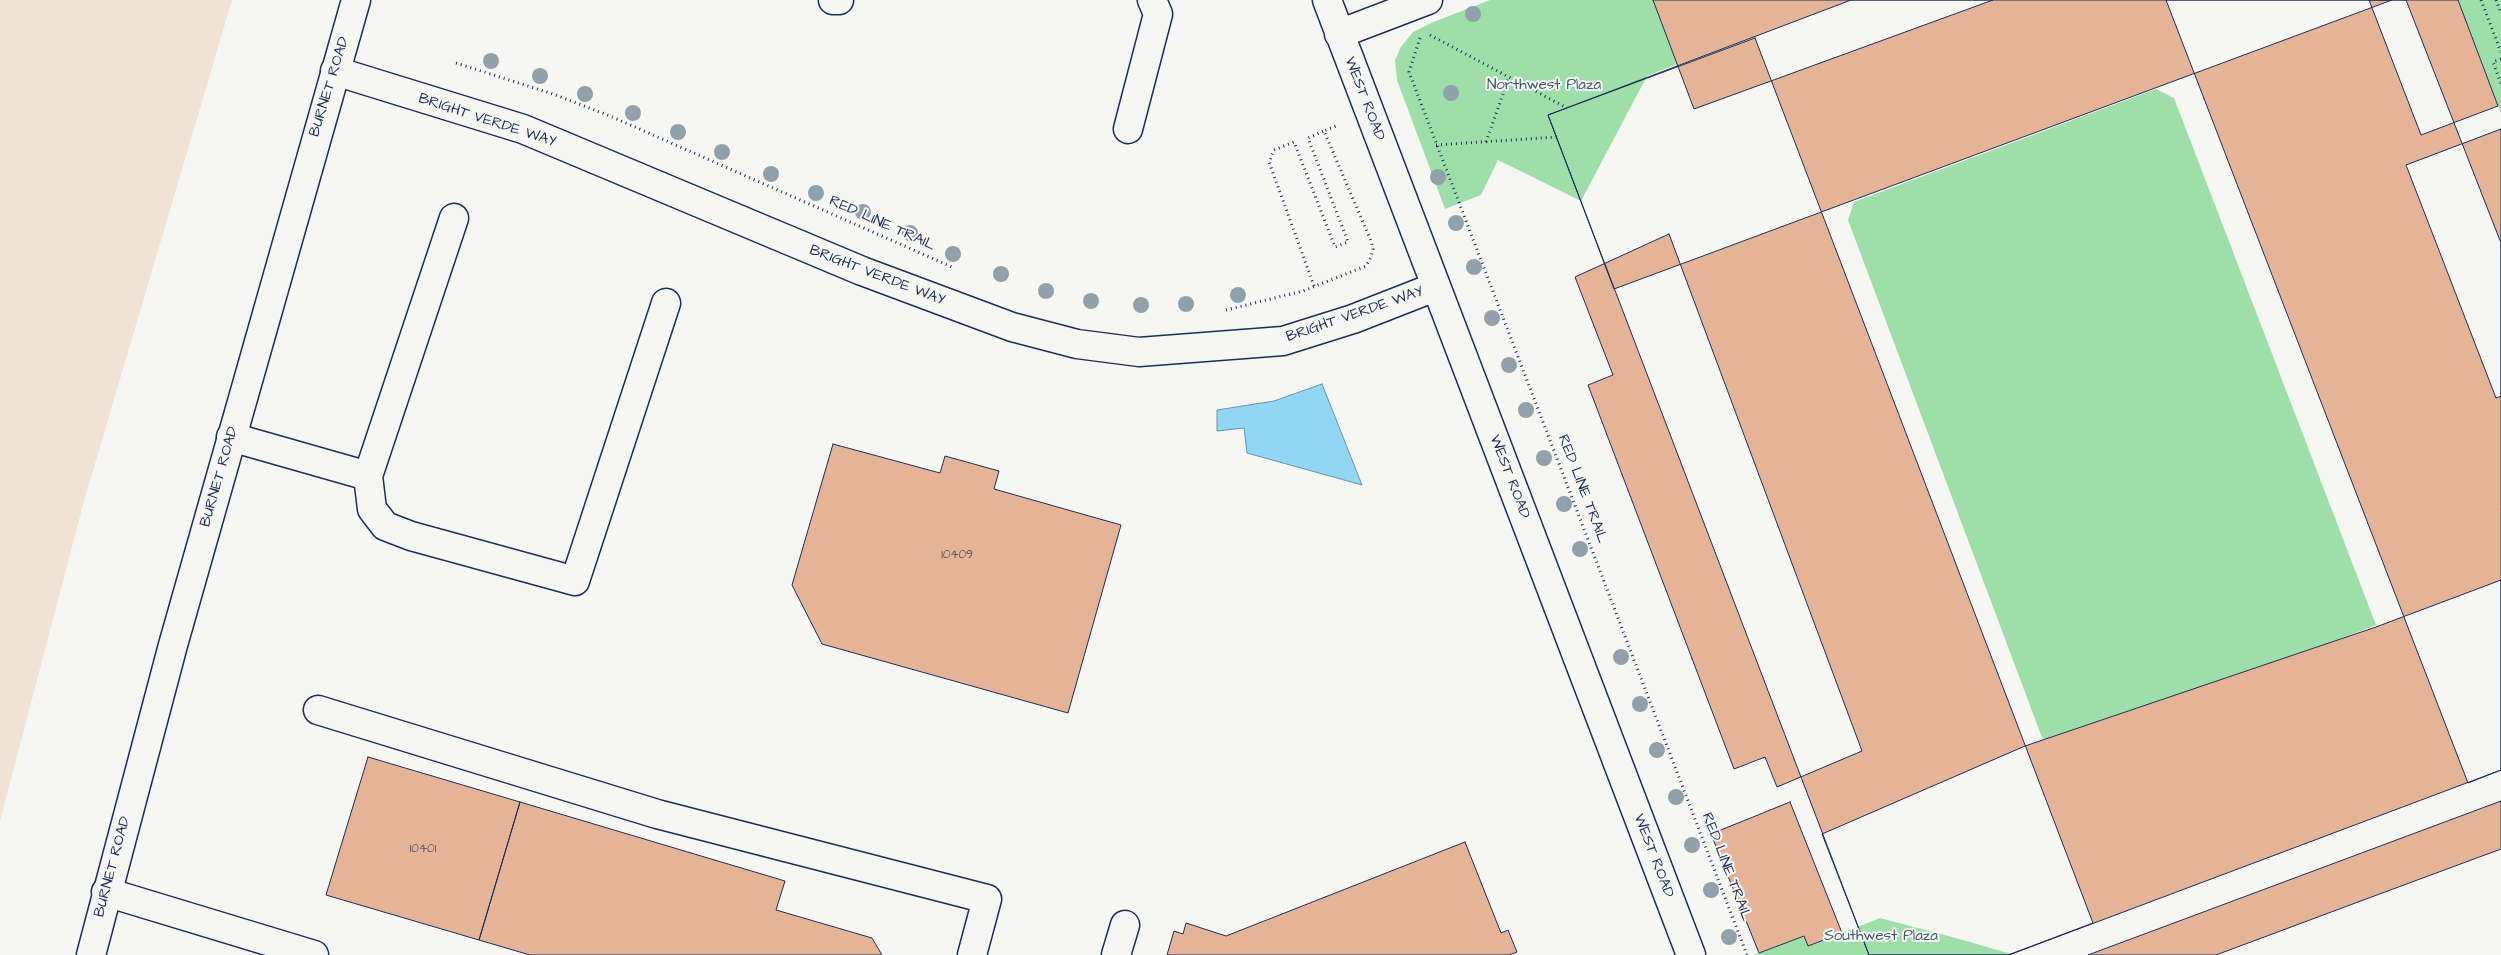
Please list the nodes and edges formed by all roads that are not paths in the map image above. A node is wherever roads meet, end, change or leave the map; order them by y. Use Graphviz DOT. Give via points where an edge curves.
graph roads {
  1 [pos="356,0"];
  2 [pos="833,0"];
  3 [pos="839,0"];
  4 [pos="1152,0"];
  5 [pos="1327,0"];
  6 [pos="1428,0"];
  7 [pos="1339,34"];
  8 [pos="335,71"];
  9 [pos="1128,129"];
  10 [pos="454,218"];
  11 [pos="1435,288"];
  12 [pos="666,303"];
  13 [pos="231,437"];
  14 [pos="368,476"];
  15 [pos="318,710"];
  16 [pos="106,892"];
  17 [pos="1124,925"];
  18 [pos="91,955"];
  19 [pos="314,955"];
  20 [pos="972,955"];
  21 [pos="1116,955"];
  22 [pos="1691,955"];
  1 -- 8 [label="street, BURNET ROAD"];
  2 -- 3 [label="street"];
  4 -- 9 [label="street" via="1158,14"];
  5 -- 7 [label="street, WEST ROAD"];
  6 -- 7 [label="street"];
  7 -- 11 [label="street, WEST ROAD"];
  8 -- 11 [label="street, BRIGHT VERDE WAY" via="523,129 862,271 1012,328 1077,344 1139,352 1283,341 1354,319"];
  8 -- 13 [label="street, BURNET ROAD"];
  10 -- 14 [label="street"];
  11 -- 22 [label="street, WEST ROAD"];
  12 -- 14 [label="street" via="575,581 385,526 372,508"];
  13 -- 14 [label="street"];
  13 -- 16 [label="street, BURNET ROAD"];
  15 -- 20 [label="street" via="657,814 988,899"];
  16 -- 18 [label="street, BURNET ROAD"];
  16 -- 19 [label="street"];
  17 -- 21 [label="street"];
}
